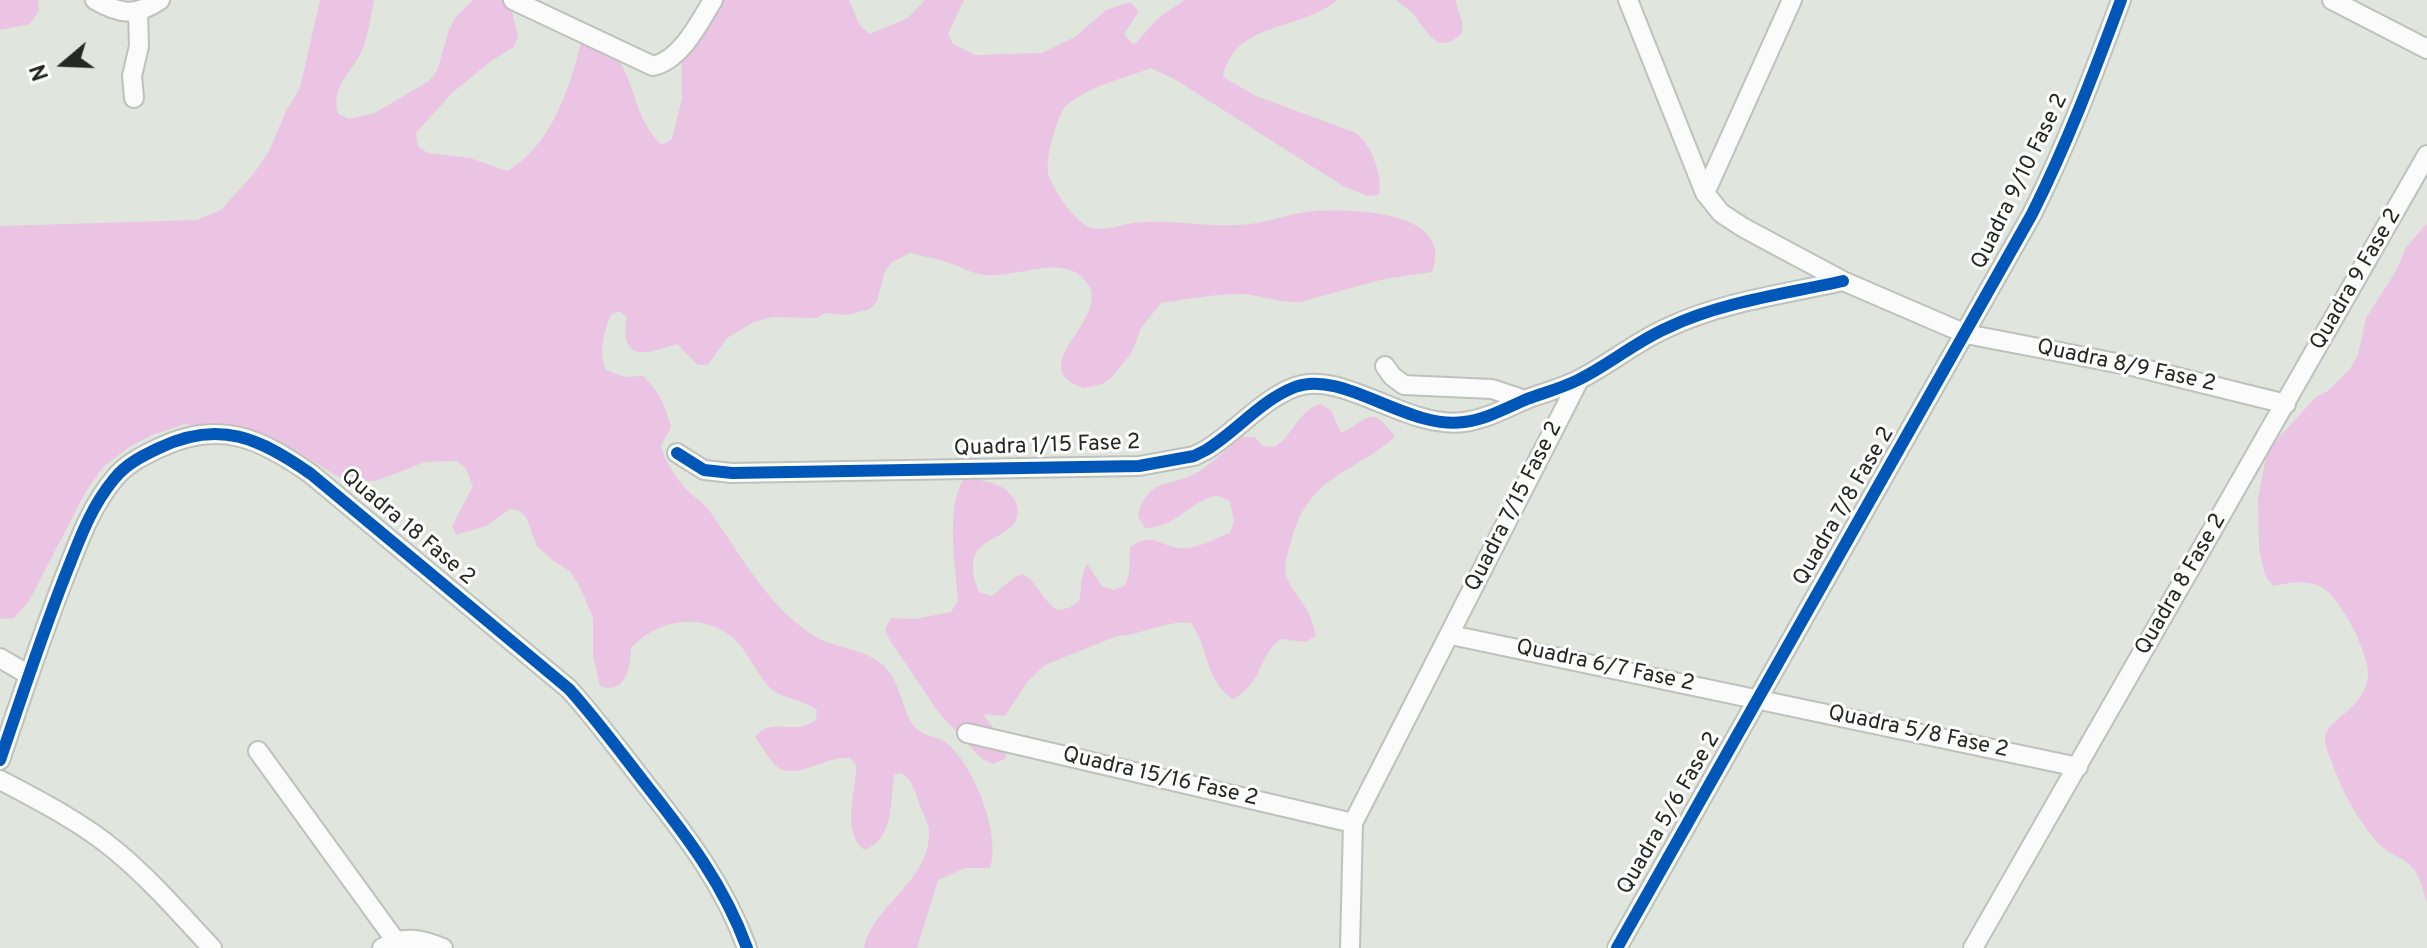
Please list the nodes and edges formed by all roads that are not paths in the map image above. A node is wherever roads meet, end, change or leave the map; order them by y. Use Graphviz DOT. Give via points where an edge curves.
graph roads {
  1 [pos="95,0"];
  2 [pos="160,0"];
  3 [pos="513,0"];
  4 [pos="713,0"];
  5 [pos="1628,0"];
  6 [pos="1792,0"];
  7 [pos="2121,0"];
  8 [pos="2332,0"];
  9 [pos="138,12"];
  10 [pos="2427,49"];
  11 [pos="134,98"];
  12 [pos="2427,155"];
  13 [pos="1705,193"];
  14 [pos="1843,281"];
  15 [pos="1966,334"];
  16 [pos="1385,366"];
  17 [pos="1579,380"];
  18 [pos="1525,400"];
  19 [pos="2286,404"];
  20 [pos="677,453"];
  21 [pos="1451,635"];
  22 [pos="0,658"];
  23 [pos="29,675"];
  24 [pos="1758,699"];
  25 [pos="967,733"];
  26 [pos="258,751"];
  27 [pos="0,760"];
  28 [pos="2078,767"];
  29 [pos="0,780"];
  30 [pos="1353,823"];
  31 [pos="389,944"];
  32 [pos="212,948"];
  33 [pos="443,948"];
  34 [pos="747,948"];
  35 [pos="1350,948"];
  36 [pos="1617,948"];
  37 [pos="1973,948"];
  1 -- 9 [label="street" via="125,13"];
  2 -- 9 [label="street"];
  3 -- 4 [label="street" via="653,66 671,58"];
  5 -- 13 [label="street"];
  6 -- 13 [label="street"];
  7 -- 15 [label="street, Quadra 9/10 Fase 2" via="2060,159"];
  8 -- 10 [label="street"];
  9 -- 11 [label="street"];
  12 -- 19 [label="street, Quadra 9 Fase 2"];
  13 -- 14 [label="street, Quadra 8/9 Fase 2" via="1721,213 1744,228"];
  14 -- 15 [label="street, Quadra 8/9 Fase 2"];
  14 -- 17 [label="street, Quadra 1/15 Fase 2" via="1687,319"];
  15 -- 19 [label="street, Quadra 8/9 Fase 2" via="2132,366"];
  15 -- 24 [label="street, Quadra 7/8 Fase 2"];
  16 -- 18 [label="street" via="1404,385 1492,389"];
  17 -- 18 [label="street, Quadra 1/15 Fase 2"];
  17 -- 21 [label="street, Quadra 7/15 Fase 2"];
  18 -- 20 [label="street, Quadra 1/15 Fase 2" via="1461,423 1405,414 1327,384 1302,385 1276,396 1194,456 1139,466 732,473 704,470"];
  19 -- 28 [label="street, Quadra 8 Fase 2"];
  21 -- 24 [label="street, Quadra 6/7 Fase 2"];
  21 -- 30 [label="street, Quadra 7/15 Fase 2"];
  22 -- 23 [label="street"];
  23 -- 27 [label="street, Quadra 18 Fase 2"];
  23 -- 34 [label="street, Quadra 18 Fase 2" via="91,511 116,476 134,460 196,434 252,440 311,474 569,689 718,882"];
  24 -- 28 [label="street, Quadra 5/8 Fase 2"];
  24 -- 36 [label="street, Quadra 5/6 Fase 2"];
  25 -- 30 [label="street, Quadra 15/16 Fase 2"];
  26 -- 31 [label="street"];
  28 -- 37 [label="street, Quadra 8 Fase 2"];
  29 -- 32 [label="street" via="117,852"];
  30 -- 35 [label="street"];
  31 -- 33 [label="street" via="425,941"];
}
